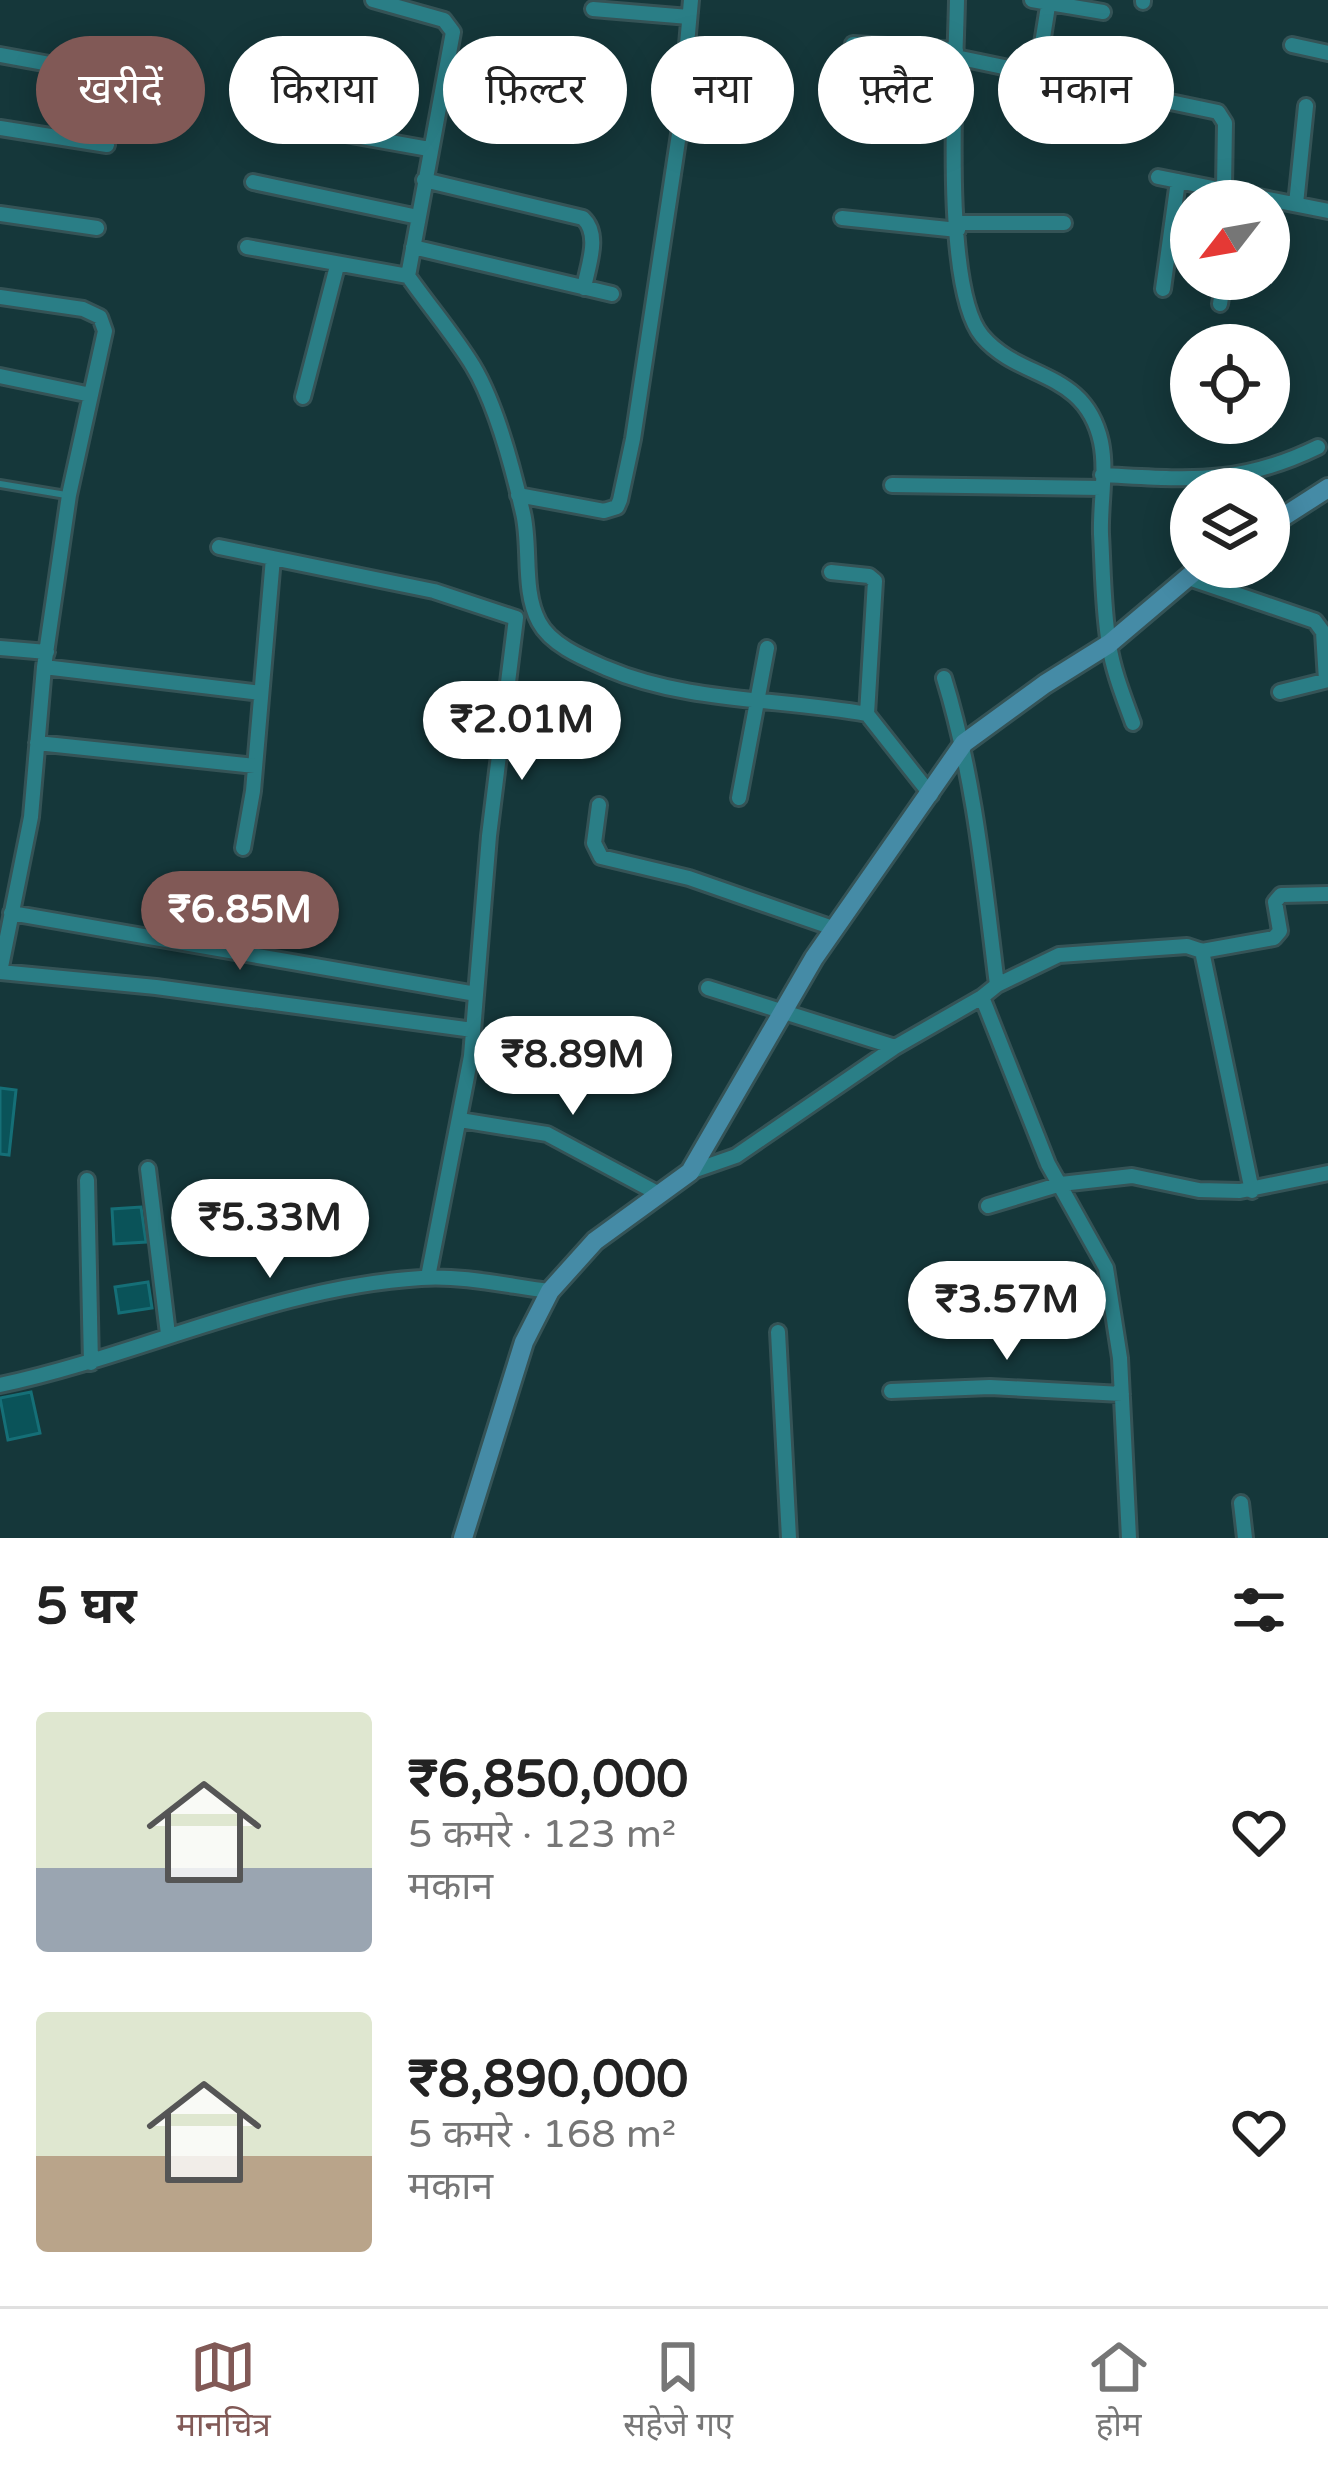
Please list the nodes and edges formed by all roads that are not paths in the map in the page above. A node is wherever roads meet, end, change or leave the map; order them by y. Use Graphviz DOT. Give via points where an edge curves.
graph roads {
  1 [pos="373,0"];
  2 [pos="691,0"];
  3 [pos="957,0"];
  4 [pos="1032,0"];
  5 [pos="1049,2"];
  6 [pos="593,9"];
  7 [pos="1102,12"];
  8 [pos="689,17"];
  9 [pos="956,36"];
  10 [pos="1043,36"];
  11 [pos="1292,45"];
  12 [pos="1328,53"];
  13 [pos="0,55"];
  14 [pos="36,62"];
  15 [pos="1174,103"];
  16 [pos="1306,106"];
  17 [pos="0,128"];
  18 [pos="406,144"];
  19 [pos="955,144"];
  20 [pos="107,145"];
  21 [pos="429,148"];
  22 [pos="1158,177"];
  23 [pos="424,180"];
  24 [pos="1173,180"];
  25 [pos="1231,180"];
  26 [pos="254,182"];
  27 [pos="1290,203"];
  28 [pos="1296,204"];
  29 [pos="1328,211"];
  30 [pos="0,214"];
  31 [pos="418,217"];
  32 [pos="842,218"];
  33 [pos="1064,223"];
  34 [pos="957,226"];
  35 [pos="97,228"];
  36 [pos="1170,239"];
  37 [pos="247,247"];
  38 [pos="413,248"];
  39 [pos="337,266"];
  40 [pos="408,276"];
  41 [pos="584,288"];
  42 [pos="1163,289"];
  43 [pos="612,294"];
  44 [pos="0,297"];
  45 [pos="1221,300"];
  46 [pos="1220,304"];
  47 [pos="0,376"];
  48 [pos="91,394"];
  49 [pos="303,397"];
  50 [pos="1318,447"];
  51 [pos="1102,482"];
  52 [pos="0,484"];
  53 [pos="892,484"];
  54 [pos="1328,488"];
  55 [pos="69,495"];
  56 [pos="518,495"];
  57 [pos="1290,512"];
  58 [pos="219,547"];
  59 [pos="273,558"];
  60 [pos="830,572"];
  61 [pos="1174,588"];
  62 [pos="1233,588"];
  63 [pos="516,617"];
  64 [pos="538,621"];
  65 [pos="1109,644"];
  66 [pos="0,648"];
  67 [pos="767,648"];
  68 [pos="46,659"];
  69 [pos="944,678"];
  70 [pos="1327,680"];
  71 [pos="1280,692"];
  72 [pos="261,693"];
  73 [pos="756,700"];
  74 [pos="867,714"];
  75 [pos="1133,723"];
  76 [pos="37,742"];
  77 [pos="964,743"];
  78 [pos="255,766"];
  79 [pos="931,795"];
  80 [pos="739,797"];
  81 [pos="599,805"];
  82 [pos="243,848"];
  83 [pos="1328,895"];
  84 [pos="11,913"];
  85 [pos="833,928"];
  86 [pos="1202,951"];
  87 [pos="0,972"];
  88 [pos="997,985"];
  89 [pos="708,988"];
  90 [pos="476,994"];
  91 [pos="982,997"];
  92 [pos="782,1010"];
  93 [pos="473,1030"];
  94 [pos="896,1047"];
  95 [pos="460,1120"];
  96 [pos="148,1169"];
  97 [pos="691,1172"];
  98 [pos="1328,1173"];
  99 [pos="87,1180"];
  100 [pos="1061,1184"];
  101 [pos="1252,1191"];
  102 [pos="659,1194"];
  103 [pos="988,1206"];
  104 [pos="428,1277"];
  105 [pos="550,1291"];
  106 [pos="778,1332"];
  107 [pos="168,1334"];
  108 [pos="91,1364"];
  109 [pos="0,1385"];
  110 [pos="891,1391"];
  111 [pos="1122,1394"];
  112 [pos="1240,1503"];
  113 [pos="463,1538"];
  114 [pos="789,1538"];
  115 [pos="1129,1538"];
  116 [pos="1245,1538"];
  1 -- 21 [label="street" via="444,20 453,32"];
  2 -- 8 [label="street"];
  3 -- 9 [label="street"];
  4 -- 5 [label="street"];
  5 -- 7 [label="street"];
  5 -- 10 [label="street"];
  6 -- 8 [label="street"];
  8 -- 56 [label="street" via="679,134 620,500 604,511"];
  11 -- 12 [label="street"];
  13 -- 14 [label="street"];
  15 -- 25 [label="street" via="1218,112"];
  16 -- 28 [label="street"];
  17 -- 20 [label="street"];
  18 -- 21 [label="street"];
  19 -- 34 [label="street"];
  21 -- 23 [label="street"];
  22 -- 24 [label="street"];
  23 -- 31 [label="street"];
  23 -- 41 [label="street" via="583,218 593,237"];
  26 -- 31 [label="street"];
  27 -- 28 [label="street"];
  28 -- 29 [label="street"];
  30 -- 35 [label="street"];
  31 -- 38 [label="street"];
  32 -- 34 [label="street"];
  33 -- 34 [label="street"];
  34 -- 51 [label="street" via="964,297 979,332 1081,399 1101,443"];
  36 -- 42 [label="street"];
  37 -- 39 [label="street"];
  38 -- 40 [label="street"];
  38 -- 41 [label="street"];
  39 -- 40 [label="street"];
  39 -- 49 [label="street"];
  40 -- 56 [label="street" via="474,367"];
  41 -- 43 [label="street"];
  44 -- 48 [label="street" via="100,317 105,331"];
  45 -- 46 [label="street"];
  47 -- 48 [label="street"];
  48 -- 55 [label="street"];
  50 -- 51 [label="street" via="1238,476"];
  51 -- 53 [label="street"];
  51 -- 65 [label="street"];
  52 -- 55 [label="lane"];
  54 -- 57 [label="street"];
  55 -- 68 [label="street"];
  56 -- 64 [label="street"];
  58 -- 59 [label="street"];
  59 -- 63 [label="street" via="418,587"];
  59 -- 72 [label="street"];
  60 -- 74 [label="street" via="874,581"];
  61 -- 65 [label="street"];
  62 -- 70 [label="street" via="1315,621"];
  63 -- 64 [label="street"];
  63 -- 90 [label="street"];
  64 -- 73 [label="street" via="572,652 608,669"];
  65 -- 75 [label="street"];
  65 -- 77 [label="street"];
  66 -- 68 [label="street"];
  67 -- 73 [label="street"];
  68 -- 72 [label="street"];
  68 -- 76 [label="street"];
  69 -- 77 [label="street"];
  70 -- 71 [label="street"];
  72 -- 78 [label="street"];
  73 -- 74 [label="street"];
  73 -- 80 [label="street"];
  74 -- 79 [label="street"];
  76 -- 78 [label="street"];
  76 -- 84 [label="street"];
  77 -- 79 [label="street"];
  77 -- 88 [label="street"];
  78 -- 82 [label="street"];
  79 -- 85 [label="street"];
  81 -- 85 [label="street" via="594,842 602,857"];
  83 -- 86 [label="street" via="1281,895 1274,938"];
  84 -- 87 [label="street"];
  84 -- 90 [label="street"];
  85 -- 92 [label="street"];
  86 -- 88 [label="street" via="1077,951"];
  86 -- 101 [label="street"];
  87 -- 93 [label="street"];
  88 -- 91 [label="street"];
  89 -- 92 [label="street"];
  90 -- 93 [label="street"];
  91 -- 94 [label="street"];
  91 -- 100 [label="street"];
  92 -- 94 [label="street"];
  92 -- 97 [label="street"];
  93 -- 95 [label="street"];
  94 -- 97 [label="street" via="736,1156"];
  95 -- 102 [label="street" via="547,1134"];
  95 -- 104 [label="street"];
  96 -- 107 [label="street"];
  97 -- 102 [label="street"];
  98 -- 101 [label="street"];
  99 -- 108 [label="street"];
  100 -- 101 [label="street" via="1132,1176"];
  100 -- 103 [label="street"];
  100 -- 111 [label="street" via="1106,1268"];
  102 -- 105 [label="street" via="596,1241"];
  104 -- 105 [label="street"];
  104 -- 107 [label="street" via="311,1295"];
  105 -- 113 [label="street" via="524,1342"];
  106 -- 114 [label="street"];
  107 -- 108 [label="street"];
  108 -- 109 [label="street"];
  110 -- 111 [label="street"];
  111 -- 115 [label="street"];
  112 -- 116 [label="street"];
}
